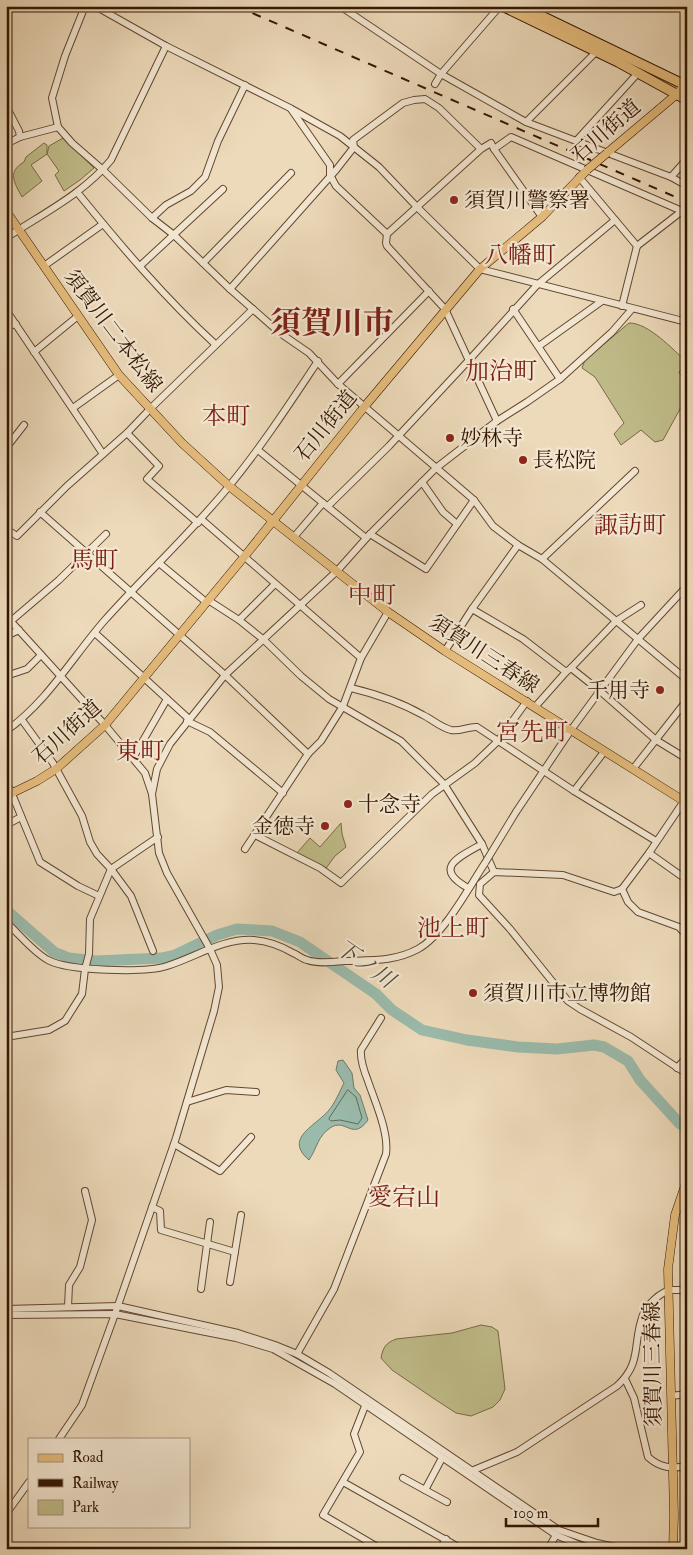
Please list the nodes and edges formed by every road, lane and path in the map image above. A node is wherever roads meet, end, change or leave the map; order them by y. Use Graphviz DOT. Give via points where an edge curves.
graph roads {
  1 [pos="85,6"];
  2 [pos="95,6"];
  3 [pos="340,6"];
  4 [pos="501,6"];
  5 [pos="521,6"];
  6 [pos="166,46"];
  7 [pos="596,52"];
  8 [pos="654,70"];
  9 [pos="638,73"];
  10 [pos="441,74"];
  11 [pos="245,84"];
  12 [pos="435,84"];
  13 [pos="686,84"];
  14 [pos="677,94"];
  15 [pos="687,100"];
  16 [pos="6,106"];
  17 [pos="290,108"];
  18 [pos="526,122"];
  19 [pos="58,127"];
  20 [pos="20,137"];
  21 [pos="576,140"];
  22 [pos="6,144"];
  23 [pos="354,147"];
  24 [pos="480,149"];
  25 [pos="494,150"];
  26 [pos="607,153"];
  27 [pos="687,159"];
  28 [pos="103,170"];
  29 [pos="587,170"];
  30 [pos="291,173"];
  31 [pos="330,175"];
  32 [pos="579,177"];
  33 [pos="670,177"];
  34 [pos="687,186"];
  35 [pos="223,188"];
  36 [pos="77,192"];
  37 [pos="417,207"];
  38 [pos="6,211"];
  39 [pos="542,217"];
  40 [pos="152,218"];
  41 [pos="615,220"];
  42 [pos="103,224"];
  43 [pos="18,230"];
  44 [pos="387,234"];
  45 [pos="174,235"];
  46 [pos="6,238"];
  47 [pos="637,246"];
  48 [pos="203,263"];
  49 [pos="44,266"];
  50 [pos="140,266"];
  51 [pos="480,269"];
  52 [pos="537,285"];
  53 [pos="230,289"];
  54 [pos="429,291"];
  55 [pos="602,301"];
  56 [pos="622,306"];
  57 [pos="253,309"];
  58 [pos="446,309"];
  59 [pos="513,309"];
  60 [pos="632,309"];
  61 [pos="6,310"];
  62 [pos="78,316"];
  63 [pos="687,322"];
  64 [pos="16,324"];
  65 [pos="6,327"];
  66 [pos="215,344"];
  67 [pos="539,346"];
  68 [pos="34,352"];
  69 [pos="470,359"];
  70 [pos="318,361"];
  71 [pos="119,375"];
  72 [pos="560,379"];
  73 [pos="338,384"];
  74 [pos="365,406"];
  75 [pos="72,408"];
  76 [pos="150,409"];
  77 [pos="497,421"];
  78 [pos="24,425"];
  79 [pos="127,433"];
  80 [pos="398,435"];
  81 [pos="6,448"];
  82 [pos="258,450"];
  83 [pos="103,454"];
  84 [pos="436,468"];
  85 [pos="635,471"];
  86 [pos="422,482"];
  87 [pos="301,485"];
  88 [pos="229,486"];
  89 [pos="474,500"];
  90 [pos="325,505"];
  91 [pos="40,512"];
  92 [pos="273,520"];
  93 [pos="199,521"];
  94 [pos="457,524"];
  95 [pos="6,529"];
  96 [pos="106,534"];
  97 [pos="368,536"];
  98 [pos="294,537"];
  99 [pos="518,546"];
  100 [pos="88,553"];
  101 [pos="244,556"];
  102 [pos="542,559"];
  103 [pos="159,563"];
  104 [pos="337,571"];
  105 [pos="274,584"];
  106 [pos="687,586"];
  107 [pos="132,592"];
  108 [pos="207,601"];
  109 [pos="641,605"];
  110 [pos="301,606"];
  111 [pos="472,609"];
  112 [pos="388,612"];
  113 [pos="8,619"];
  114 [pos="239,620"];
  115 [pos="616,621"];
  116 [pos="19,630"];
  117 [pos="95,633"];
  118 [pos="179,634"];
  119 [pos="6,636"];
  120 [pos="264,640"];
  121 [pos="638,640"];
  122 [pos="445,651"];
  123 [pos="41,655"];
  124 [pos="361,658"];
  125 [pos="569,670"];
  126 [pos="225,675"];
  127 [pos="6,676"];
  128 [pos="62,676"];
  129 [pos="143,678"];
  130 [pos="687,680"];
  131 [pos="351,688"];
  132 [pos="600,691"];
  133 [pos="167,699"];
  134 [pos="687,700"];
  135 [pos="527,702"];
  136 [pos="343,706"];
  137 [pos="535,707"];
  138 [pos="684,709"];
  139 [pos="22,720"];
  140 [pos="188,720"];
  141 [pos="105,725"];
  142 [pos="571,730"];
  143 [pos="6,731"];
  144 [pos="656,740"];
  145 [pos="498,741"];
  146 [pos="604,752"];
  147 [pos="308,754"];
  148 [pos="133,758"];
  149 [pos="687,759"];
  150 [pos="56,769"];
  151 [pos="633,769"];
  152 [pos="543,771"];
  153 [pos="6,784"];
  154 [pos="444,784"];
  155 [pos="574,791"];
  156 [pos="283,793"];
  157 [pos="9,794"];
  158 [pos="152,794"];
  159 [pos="685,802"];
  160 [pos="20,817"];
  161 [pos="6,825"];
  162 [pos="255,835"];
  163 [pos="158,838"];
  164 [pos="656,841"];
  165 [pos="482,844"];
  166 [pos="245,849"];
  167 [pos="649,853"];
  168 [pos="111,869"];
  169 [pos="494,872"];
  170 [pos="687,880"];
  171 [pos="468,888"];
  172 [pos="622,889"];
  173 [pos="99,896"];
  174 [pos="6,922"];
  175 [pos="687,936"];
  176 [pos="210,949"];
  177 [pos="153,951"];
  178 [pos="85,969"];
  179 [pos="381,1018"];
  180 [pos="6,1037"];
  181 [pos="687,1057"];
  182 [pos="677,1068"];
  183 [pos="687,1074"];
  184 [pos="256,1092"];
  185 [pos="187,1102"];
  186 [pos="251,1136"];
  187 [pos="174,1144"];
  188 [pos="687,1180"];
  189 [pos="85,1191"];
  190 [pos="152,1207"];
  191 [pos="240,1215"];
  192 [pos="210,1222"];
  193 [pos="207,1243"];
  194 [pos="235,1252"];
  195 [pos="230,1282"];
  196 [pos="201,1289"];
  197 [pos="670,1290"];
  198 [pos="687,1290"];
  199 [pos="118,1306"];
  200 [pos="68,1307"];
  201 [pos="6,1309"];
  202 [pos="115,1314"];
  203 [pos="6,1315"];
  204 [pos="297,1354"];
  205 [pos="625,1378"];
  206 [pos="687,1394"];
  207 [pos="671,1396"];
  208 [pos="365,1406"];
  209 [pos="60,1438"];
  210 [pos="442,1458"];
  211 [pos="687,1466"];
  212 [pos="672,1468"];
  213 [pos="468,1472"];
  214 [pos="403,1478"];
  215 [pos="343,1482"];
  216 [pos="28,1483"];
  217 [pos="425,1490"];
  218 [pos="446,1502"];
  219 [pos="6,1514"];
  220 [pos="556,1535"];
  221 [pos="446,1539"];
  222 [pos="381,1549"];
  223 [pos="440,1549"];
  224 [pos="462,1549"];
  225 [pos="548,1549"];
  226 [pos="589,1549"];
  227 [pos="624,1549"];
  228 [pos="673,1549"];
  1 -- 19 [label="street" via="52,98"];
  2 -- 6 [label="street"];
  3 -- 10 [label="street"];
  4 -- 7 [label="highway"];
  4 -- 10 [label="street"];
  5 -- 8 [label="highway"];
  6 -- 11 [label="street"];
  6 -- 28 [label="street" via="111,160"];
  7 -- 9 [label="highway"];
  7 -- 18 [label="street"];
  8 -- 13 [label="highway"];
  8 -- 14 [label="highway"];
  9 -- 14 [label="highway"];
  9 -- 21 [label="street"];
  10 -- 12 [label="street"];
  10 -- 18 [label="street"];
  11 -- 17 [label="street"];
  11 -- 40 [label="street" via="205,177 191,191 166,205"];
  13 -- 14 [label="main road, 石川街道"];
  14 -- 15 [label="highway"];
  14 -- 26 [label="main road, 石川街道"];
  16 -- 20 [label="street"];
  17 -- 23 [label="street"];
  17 -- 31 [label="street" via="330,165"];
  18 -- 21 [label="street"];
  19 -- 20 [label="street"];
  19 -- 28 [label="street"];
  20 -- 22 [label="street"];
  21 -- 26 [label="street"];
  23 -- 24 [label="street" via="352,140 404,103 425,99 439,108"];
  23 -- 31 [label="street"];
  23 -- 37 [label="street" via="379,167"];
  24 -- 25 [label="street" via="491,142"];
  24 -- 37 [label="street"];
  25 -- 29 [label="street" via="511,137"];
  25 -- 39 [label="street"];
  26 -- 29 [label="main road, 石川街道, bridge"];
  26 -- 33 [label="street"];
  27 -- 33 [label="street"];
  28 -- 36 [label="street"];
  28 -- 40 [label="street"];
  29 -- 32 [label="main road, 石川街道"];
  29 -- 47 [label="street" via="682,211"];
  30 -- 48 [label="street"];
  31 -- 44 [label="street" via="336,186"];
  31 -- 53 [label="street"];
  32 -- 39 [label="main road, 石川街道"];
  32 -- 41 [label="street"];
  33 -- 34 [label="street"];
  35 -- 45 [label="street"];
  36 -- 42 [label="street"];
  36 -- 43 [label="street"];
  37 -- 44 [label="street"];
  37 -- 51 [label="street"];
  38 -- 43 [label="main road, 須賀川二本松線"];
  39 -- 51 [label="main road, 石川街道"];
  40 -- 45 [label="street"];
  41 -- 47 [label="street"];
  41 -- 52 [label="street"];
  42 -- 49 [label="street"];
  42 -- 50 [label="street"];
  43 -- 46 [label="street"];
  43 -- 49 [label="main road, 須賀川二本松線"];
  44 -- 54 [label="street" via="387,246"];
  45 -- 48 [label="street"];
  45 -- 50 [label="street"];
  47 -- 56 [label="street"];
  48 -- 53 [label="street"];
  49 -- 62 [label="main road, 須賀川二本松線"];
  50 -- 66 [label="street"];
  51 -- 52 [label="street"];
  51 -- 58 [label="main road, 石川街道"];
  52 -- 55 [label="street"];
  52 -- 59 [label="street"];
  53 -- 57 [label="street"];
  54 -- 58 [label="street"];
  54 -- 73 [label="street"];
  55 -- 56 [label="street"];
  55 -- 67 [label="street"];
  56 -- 60 [label="street"];
  57 -- 66 [label="street"];
  57 -- 70 [label="street"];
  58 -- 69 [label="street"];
  58 -- 74 [label="main road, 石川街道"];
  59 -- 67 [label="street"];
  59 -- 69 [label="street"];
  60 -- 63 [label="street"];
  60 -- 72 [label="street" via="612,332"];
  61 -- 64 [label="street"];
  62 -- 68 [label="street"];
  62 -- 71 [label="main road, 須賀川二本松線"];
  64 -- 65 [label="street"];
  64 -- 68 [label="street"];
  66 -- 76 [label="street"];
  67 -- 72 [label="street"];
  68 -- 75 [label="street"];
  69 -- 77 [label="street"];
  69 -- 80 [label="street"];
  70 -- 73 [label="street"];
  70 -- 82 [label="street"];
  71 -- 75 [label="street"];
  71 -- 76 [label="main road, 須賀川二本松線"];
  72 -- 77 [label="street"];
  73 -- 74 [label="street"];
  74 -- 80 [label="street"];
  74 -- 87 [label="main road, 石川街道"];
  75 -- 83 [label="street"];
  76 -- 79 [label="street"];
  76 -- 88 [label="main road, 須賀川二本松線"];
  77 -- 84 [label="street"];
  78 -- 81 [label="street"];
  79 -- 83 [label="street"];
  79 -- 93 [label="street" via="158,466 147,479"];
  80 -- 84 [label="street"];
  80 -- 90 [label="street"];
  82 -- 87 [label="street"];
  82 -- 88 [label="street"];
  83 -- 91 [label="street"];
  84 -- 86 [label="street"];
  84 -- 89 [label="street"];
  85 -- 102 [label="street"];
  86 -- 94 [label="street" via="443,512"];
  86 -- 97 [label="street"];
  87 -- 90 [label="street"];
  87 -- 92 [label="main road, 石川街道"];
  88 -- 92 [label="main road, 須賀川二本松線"];
  88 -- 93 [label="street"];
  89 -- 94 [label="street"];
  89 -- 99 [label="street" via="493,526"];
  90 -- 97 [label="street"];
  90 -- 98 [label="street"];
  91 -- 95 [label="street" via="17,536"];
  91 -- 100 [label="street"];
  92 -- 98 [label="main road, 須賀川三春線"];
  92 -- 101 [label="main road, 石川街道"];
  93 -- 101 [label="street"];
  93 -- 103 [label="street"];
  94 -- 97 [label="street" via="426,569"];
  96 -- 100 [label="street"];
  97 -- 104 [label="street"];
  98 -- 104 [label="main road, 須賀川三春線"];
  99 -- 102 [label="street"];
  99 -- 111 [label="street"];
  100 -- 107 [label="street"];
  100 -- 113 [label="street"];
  101 -- 105 [label="street"];
  101 -- 108 [label="main road, 石川街道"];
  102 -- 115 [label="street"];
  103 -- 107 [label="street"];
  103 -- 108 [label="street"];
  104 -- 110 [label="street"];
  104 -- 112 [label="main road, 須賀川三春線"];
  105 -- 110 [label="street"];
  105 -- 114 [label="street"];
  106 -- 121 [label="street"];
  107 -- 117 [label="street"];
  107 -- 118 [label="street"];
  108 -- 114 [label="street"];
  108 -- 118 [label="main road, 石川街道"];
  109 -- 115 [label="street"];
  110 -- 120 [label="street"];
  110 -- 124 [label="street"];
  111 -- 122 [label="street"];
  111 -- 125 [label="street"];
  112 -- 122 [label="main road, 須賀川三春線"];
  112 -- 124 [label="street"];
  113 -- 116 [label="street"];
  114 -- 120 [label="street"];
  115 -- 121 [label="street"];
  115 -- 125 [label="street"];
  116 -- 119 [label="street"];
  116 -- 123 [label="street"];
  117 -- 128 [label="street"];
  117 -- 129 [label="street"];
  118 -- 126 [label="street"];
  118 -- 129 [label="main road, 石川街道"];
  120 -- 126 [label="street"];
  120 -- 136 [label="street" via="301,676"];
  121 -- 130 [label="street"];
  121 -- 132 [label="street"];
  122 -- 135 [label="main road, 須賀川三春線"];
  123 -- 127 [label="street" via="28,669"];
  123 -- 128 [label="street"];
  124 -- 131 [label="street"];
  125 -- 132 [label="street"];
  125 -- 137 [label="street"];
  126 -- 140 [label="street"];
  126 -- 147 [label="street"];
  128 -- 139 [label="street"];
  128 -- 141 [label="street"];
  129 -- 133 [label="street"];
  129 -- 141 [label="main road, 石川街道"];
  131 -- 136 [label="street"];
  131 -- 145 [label="street" via="382,696 453,730 478,727"];
  132 -- 142 [label="street"];
  132 -- 144 [label="street"];
  133 -- 140 [label="street"];
  133 -- 148 [label="street"];
  134 -- 138 [label="street"];
  135 -- 137 [label="main road, 須賀川三春線"];
  135 -- 145 [label="street"];
  136 -- 147 [label="street" via="321,741"];
  136 -- 154 [label="street" via="401,741"];
  137 -- 142 [label="main road, 須賀川三春線"];
  138 -- 144 [label="street"];
  139 -- 143 [label="street"];
  139 -- 150 [label="street"];
  140 -- 156 [label="street" via="210,732"];
  140 -- 158 [label="street" via="157,769"];
  141 -- 148 [label="street"];
  141 -- 150 [label="main road, 石川街道"];
  142 -- 146 [label="main road, 須賀川三春線"];
  142 -- 152 [label="street"];
  144 -- 149 [label="street"];
  144 -- 151 [label="street"];
  145 -- 152 [label="street"];
  145 -- 154 [label="street" via="475,763"];
  146 -- 151 [label="main road, 須賀川三春線"];
  146 -- 155 [label="street"];
  147 -- 156 [label="street"];
  148 -- 158 [label="street" via="145,773"];
  150 -- 157 [label="main road, 石川街道"];
  150 -- 168 [label="street" via="82,816 90,842"];
  151 -- 159 [label="main road, 須賀川三春線"];
  152 -- 155 [label="street"];
  152 -- 171 [label="street, bridge"];
  153 -- 157 [label="street"];
  154 -- 162 [label="street" via="341,883 320,868"];
  154 -- 165 [label="street"];
  155 -- 164 [label="street"];
  156 -- 162 [label="street"];
  157 -- 160 [label="street"];
  158 -- 163 [label="street"];
  159 -- 164 [label="street"];
  160 -- 161 [label="street"];
  160 -- 173 [label="street" via="40,862"];
  162 -- 166 [label="street"];
  163 -- 168 [label="street"];
  163 -- 176 [label="street" via="159,853 168,873"];
  164 -- 167 [label="street"];
  165 -- 169 [label="street"];
  165 -- 171 [label="street" via="452,863 451,876"];
  167 -- 170 [label="street"];
  167 -- 172 [label="street"];
  168 -- 173 [label="street"];
  168 -- 177 [label="street" via="131,896"];
  169 -- 172 [label="street" via="563,875 614,892"];
  169 -- 182 [label="street" via="480,884 479,895 568,1001"];
  171 -- 176 [label="street" via="433,937 418,949 383,961 307,960 278,946 254,940"];
  172 -- 175 [label="street" via="638,912 680,927"];
  173 -- 178 [label="street" via="90,919"];
  174 -- 178 [label="street" via="46,959 58,965"];
  176 -- 178 [label="street" via="150,969"];
  176 -- 185 [label="street" via="219,987"];
  178 -- 180 [label="street" via="82,994 60,1025 39,1033"];
  179 -- 204 [label="street" via="360,1053 386,1141 386,1154 334,1289"];
  181 -- 182 [label="street"];
  182 -- 183 [label="street"];
  184 -- 185 [label="street" via="226,1090"];
  185 -- 187 [label="street"];
  186 -- 187 [label="street" via="220,1171"];
  187 -- 190 [label="street"];
  188 -- 197 [label="main road, 須賀川三春線" via="671,1238"];
  189 -- 200 [label="street" via="92,1220 80,1267 69,1286"];
  190 -- 193 [label="street" via="160,1211 161,1230"];
  190 -- 199 [label="street"];
  191 -- 194 [label="street"];
  192 -- 193 [label="street"];
  193 -- 194 [label="street"];
  193 -- 196 [label="street"];
  194 -- 195 [label="street"];
  197 -- 198 [label="street"];
  197 -- 205 [label="street" via="656,1298 643,1315 638,1348"];
  197 -- 207 [label="main road, 須賀川三春線"];
  199 -- 200 [label="street"];
  199 -- 202 [label="street"];
  199 -- 204 [label="street" via="238,1332"];
  200 -- 201 [label="street"];
  202 -- 203 [label="street"];
  202 -- 208 [label="street" via="236,1338 273,1349 335,1384"];
  202 -- 209 [label="street" via="82,1405"];
  204 -- 213 [label="street" via="329,1373"];
  205 -- 212 [label="street" via="634,1398 648,1457"];
  205 -- 213 [label="street" via="608,1393 517,1452"];
  206 -- 207 [label="street"];
  207 -- 212 [label="main road, 須賀川三春線"];
  208 -- 210 [label="street"];
  208 -- 215 [label="street" via="354,1434 360,1452"];
  210 -- 213 [label="street"];
  210 -- 217 [label="street"];
  211 -- 212 [label="street"];
  212 -- 228 [label="main road, 須賀川三春線"];
  213 -- 220 [label="street"];
  213 -- 227 [label="street" via="559,1530"];
  214 -- 217 [label="street"];
  215 -- 221 [label="street"];
  215 -- 222 [label="street" via="323,1515"];
  216 -- 219 [label="street"];
  217 -- 218 [label="street"];
  220 -- 225 [label="street"];
  220 -- 226 [label="street"];
  221 -- 223 [label="street"];
  221 -- 224 [label="street"];
}
